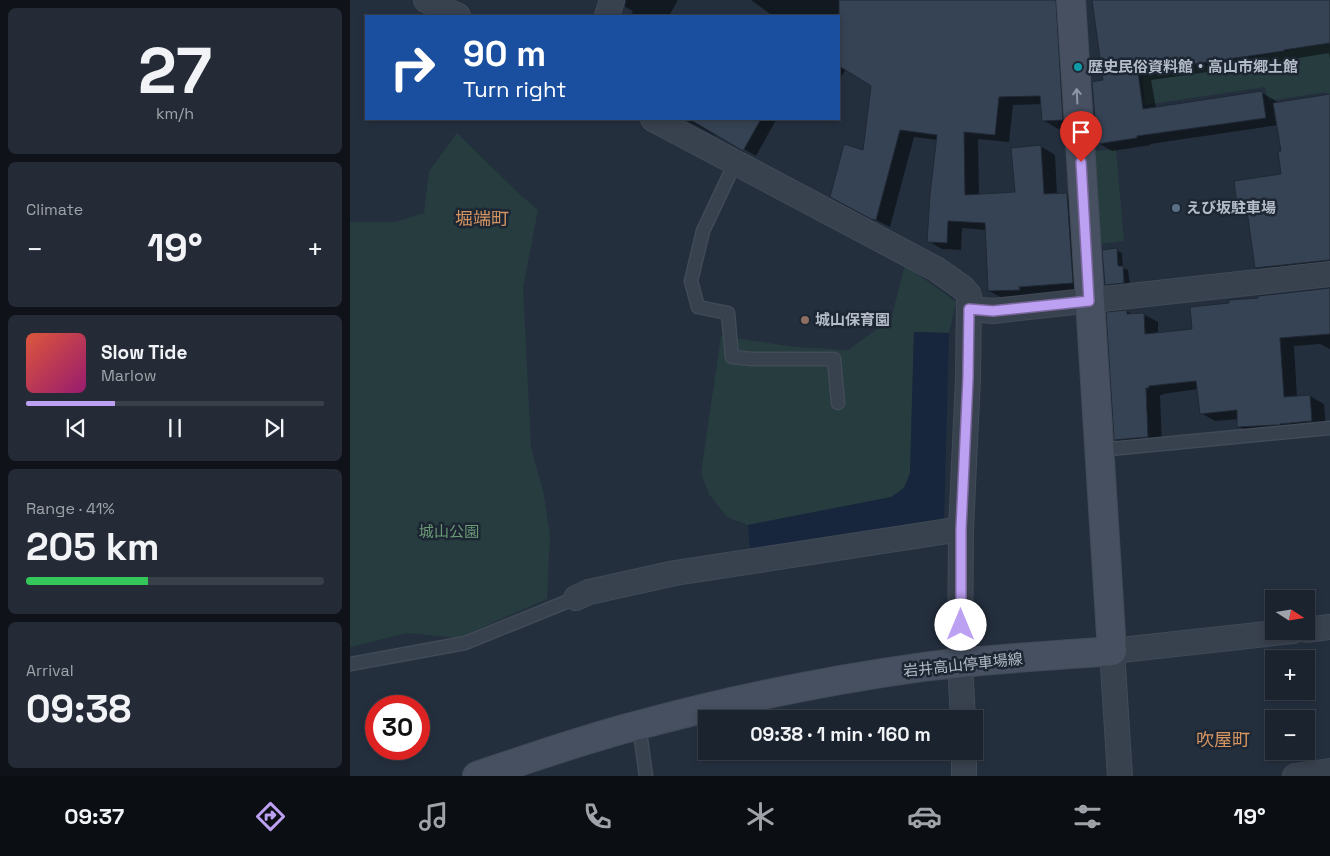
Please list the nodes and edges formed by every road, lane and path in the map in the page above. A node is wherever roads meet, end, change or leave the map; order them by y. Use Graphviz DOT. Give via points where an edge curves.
graph roads {
  1 [pos="426,0"];
  2 [pos="612,0"];
  3 [pos="1071,0"];
  4 [pos="456,15"];
  5 [pos="607,15"];
  6 [pos="655,120"];
  7 [pos="734,162"];
  8 [pos="1330,274"];
  9 [pos="1089,301"];
  10 [pos="969,309"];
  11 [pos="838,403"];
  12 [pos="1330,428"];
  13 [pos="1099,450"];
  14 [pos="961,529"];
  15 [pos="576,598"];
  16 [pos="1330,627"];
  17 [pos="1315,629"];
  18 [pos="1265,634"];
  19 [pos="1112,652"];
  20 [pos="960,663"];
  21 [pos="350,664"];
  22 [pos="963,710"];
  23 [pos="639,725"];
  24 [pos="964,760"];
  25 [pos="1330,771"];
  26 [pos="477,776"];
  27 [pos="646,776"];
  28 [pos="964,776"];
  29 [pos="1120,776"];
  30 [pos="1295,776"];
  1 -- 4 [label="street"];
  2 -- 5 [label="street"];
  9 -- 3 [label="main road, one-way"];
  6 -- 7 [label="street"];
  7 -- 10 [label="street" via="936,269 969,295"];
  7 -- 11 [label="lane" via="703,230 691,281 698,306 728,312 732,357 834,359"];
  8 -- 9 [label="street"];
  9 -- 10 [label="street" via="993,311"];
  9 -- 13 [label="main road"];
  10 -- 14 [label="street"];
  12 -- 13 [label="lane"];
  13 -- 19 [label="main road"];
  14 -- 15 [label="street" via="675,573 589,592"];
  14 -- 20 [label="street"];
  15 -- 21 [label="lane" via="465,642"];
  16 -- 17 [label="street"];
  18 -- 19 [label="street"];
  19 -- 20 [label="main road, 岩井高山停車場線"];
  19 -- 29 [label="street"];
  20 -- 22 [label="street"];
  20 -- 23 [label="main road, 岩井高山停車場線" via="761,696"];
  23 -- 26 [label="main road, 岩井高山停車場線"];
  23 -- 27 [label="lane"];
  24 -- 28 [label="street"];
  25 -- 30 [label="street"];
}
